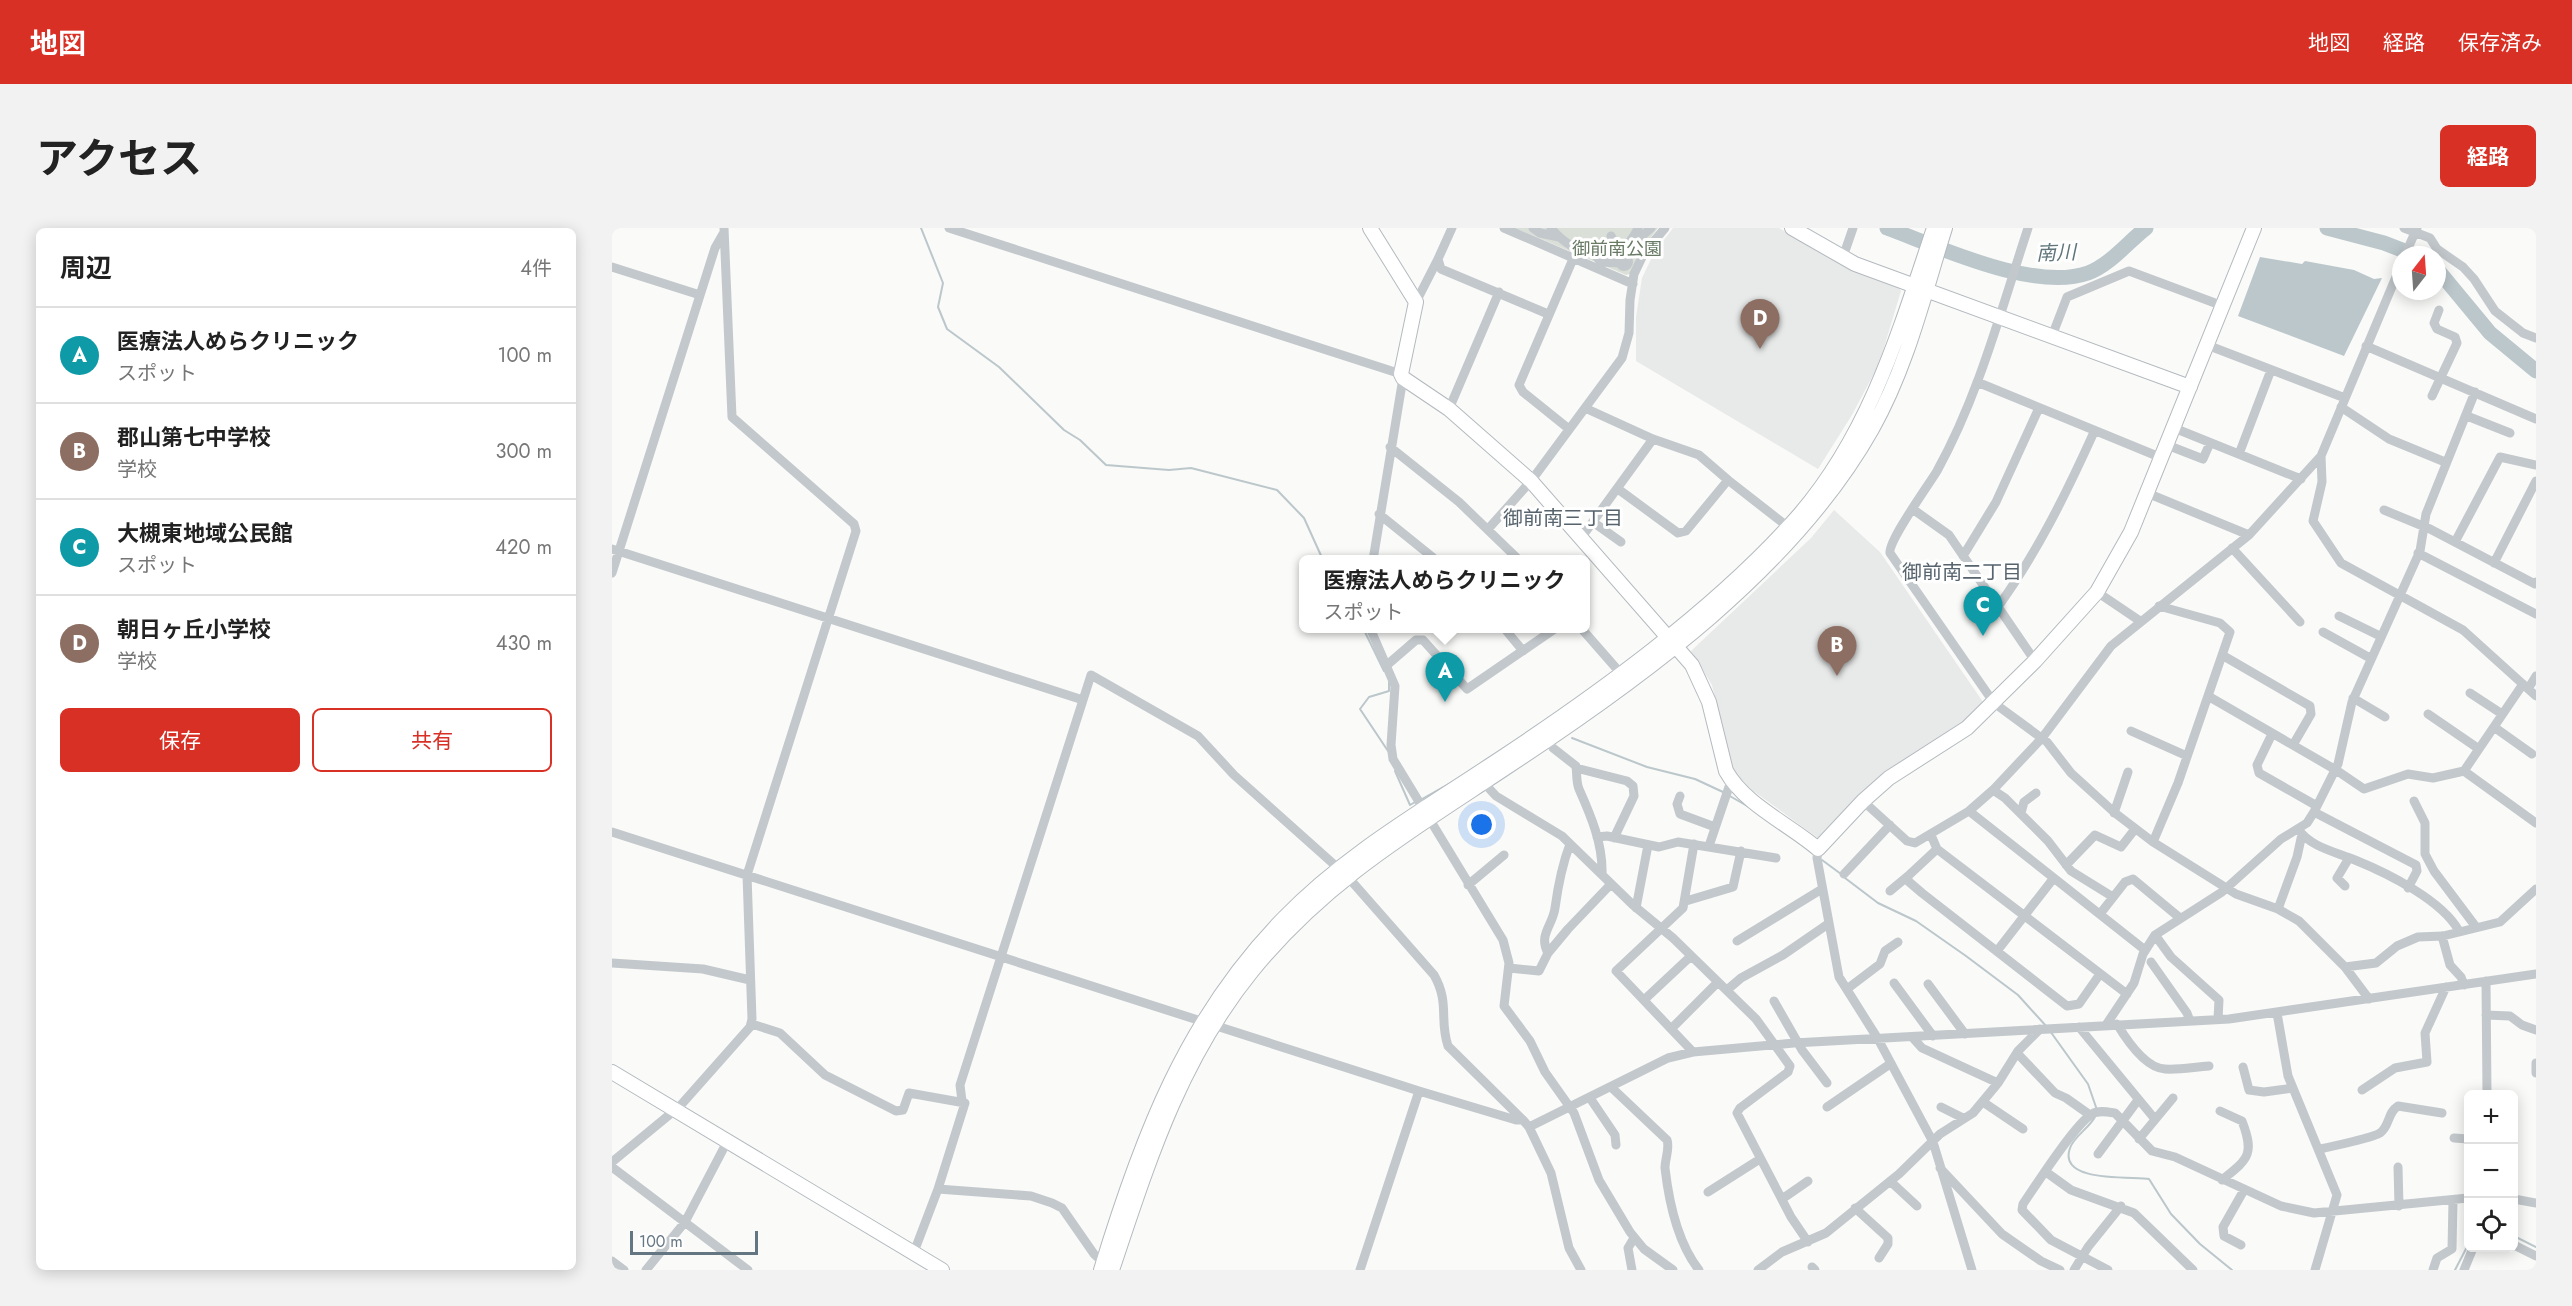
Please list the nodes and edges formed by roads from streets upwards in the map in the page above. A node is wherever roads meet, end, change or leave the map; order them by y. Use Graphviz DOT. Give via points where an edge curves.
graph roads {
  1 [pos="949,228"];
  2 [pos="1370,228"];
  3 [pos="1452,228"];
  4 [pos="1505,228"];
  5 [pos="1533,228"];
  6 [pos="1551,228"];
  7 [pos="1638,228"];
  8 [pos="1651,228"];
  9 [pos="1665,228"];
  10 [pos="1792,228"];
  11 [pos="1852,228"];
  12 [pos="2028,228"];
  13 [pos="2404,228"];
  14 [pos="724,230"];
  15 [pos="1939,230"];
  16 [pos="2253,230"];
  17 [pos="2417,230"];
  18 [pos="1611,236"];
  19 [pos="1559,237"];
  20 [pos="1633,238"];
  21 [pos="2409,246"];
  22 [pos="1843,257"];
  23 [pos="1438,259"];
  24 [pos="1573,259"];
  25 [pos="1623,263"];
  26 [pos="612,267"];
  27 [pos="1633,284"];
  28 [pos="2392,286"];
  29 [pos="1920,289"];
  30 [pos="1499,292"];
  31 [pos="700,295"];
  32 [pos="1416,302"];
  33 [pos="2223,306"];
  34 [pos="2439,310"];
  35 [pos="1548,314"];
  36 [pos="1999,318"];
  37 [pos="2052,336"];
  38 [pos="2536,338"];
  39 [pos="2206,345"];
  40 [pos="2366,346"];
  41 [pos="2271,370"];
  42 [pos="1402,376"];
  43 [pos="2440,377"];
  44 [pos="1977,382"];
  45 [pos="2190,387"];
  46 [pos="2475,392"];
  47 [pos="2432,396"];
  48 [pos="2343,403"];
  49 [pos="1585,408"];
  50 [pos="2039,408"];
  51 [pos="1449,409"];
  52 [pos="2467,416"];
  53 [pos="2536,419"];
  54 [pos="2174,428"];
  55 [pos="1569,429"];
  56 [pos="2094,432"];
  57 [pos="2510,433"];
  58 [pos="1653,439"];
  59 [pos="2210,443"];
  60 [pos="1390,447"];
  61 [pos="2164,451"];
  62 [pos="2239,454"];
  63 [pos="2321,456"];
  64 [pos="2445,462"];
  65 [pos="2536,465"];
  66 [pos="2301,479"];
  67 [pos="1728,480"];
  68 [pos="1532,481"];
  69 [pos="2536,481"];
  70 [pos="1618,489"];
  71 [pos="2147,494"];
  72 [pos="1914,510"];
  73 [pos="2384,510"];
  74 [pos="1379,514"];
  75 [pos="1593,522"];
  76 [pos="1783,522"];
  77 [pos="2423,527"];
  78 [pos="1489,528"];
  79 [pos="2249,535"];
  80 [pos="1581,538"];
  81 [pos="1621,542"];
  82 [pos="2455,542"];
  83 [pos="2232,548"];
  84 [pos="615,551"];
  85 [pos="2418,553"];
  86 [pos="1374,555"];
  87 [pos="1430,555"];
  88 [pos="1514,555"];
  89 [pos="1963,556"];
  90 [pos="2494,563"];
  91 [pos="612,573"];
  92 [pos="2536,582"];
  93 [pos="2097,592"];
  94 [pos="2399,594"];
  95 [pos="2159,606"];
  96 [pos="1997,608"];
  97 [pos="2536,614"];
  98 [pos="2339,616"];
  99 [pos="827,619"];
  100 [pos="2140,621"];
  101 [pos="2300,622"];
  102 [pos="2322,632"];
  103 [pos="1372,633"];
  104 [pos="1507,633"];
  105 [pos="1549,633"];
  106 [pos="1585,633"];
  107 [pos="2380,636"];
  108 [pos="1670,641"];
  109 [pos="1523,651"];
  110 [pos="2222,656"];
  111 [pos="2370,658"];
  112 [pos="2035,661"];
  113 [pos="1387,665"];
  114 [pos="1616,668"];
  115 [pos="2536,676"];
  116 [pos="2525,687"];
  117 [pos="2470,693"];
  118 [pos="2208,696"];
  119 [pos="2536,696"];
  120 [pos="2353,698"];
  121 [pos="1083,700"];
  122 [pos="1994,703"];
  123 [pos="2428,714"];
  124 [pos="2502,714"];
  125 [pos="2385,717"];
  126 [pos="2494,727"];
  127 [pos="2131,731"];
  128 [pos="2272,734"];
  129 [pos="2042,738"];
  130 [pos="2293,745"];
  131 [pos="1553,748"];
  132 [pos="2479,749"];
  133 [pos="2532,754"];
  134 [pos="2187,756"];
  135 [pos="1576,768"];
  136 [pos="2336,770"];
  137 [pos="2464,771"];
  138 [pos="2128,772"];
  139 [pos="1731,781"];
  140 [pos="1484,783"];
  141 [pos="1993,790"];
  142 [pos="2036,793"];
  143 [pos="1680,796"];
  144 [pos="1863,801"];
  145 [pos="2414,801"];
  146 [pos="2316,809"];
  147 [pos="1969,810"];
  148 [pos="2021,813"];
  149 [pos="2114,813"];
  150 [pos="1426,814"];
  151 [pos="2536,823"];
  152 [pos="1890,825"];
  153 [pos="1715,827"];
  154 [pos="2135,829"];
  155 [pos="612,832"];
  156 [pos="2300,832"];
  157 [pos="1932,835"];
  158 [pos="1598,837"];
  159 [pos="1614,838"];
  160 [pos="2153,842"];
  161 [pos="1570,844"];
  162 [pos="1694,844"];
  163 [pos="1648,845"];
  164 [pos="1708,846"];
  165 [pos="1818,849"];
  166 [pos="1936,849"];
  167 [pos="1741,851"];
  168 [pos="1504,855"];
  169 [pos="1776,858"];
  170 [pos="2349,858"];
  171 [pos="2066,865"];
  172 [pos="1342,873"];
  173 [pos="1602,874"];
  174 [pos="1844,874"];
  175 [pos="747,875"];
  176 [pos="1908,876"];
  177 [pos="2053,879"];
  178 [pos="1611,884"];
  179 [pos="1468,885"];
  180 [pos="2345,886"];
  181 [pos="2226,888"];
  182 [pos="2408,888"];
  183 [pos="1822,889"];
  184 [pos="2536,889"];
  185 [pos="1890,891"];
  186 [pos="2113,897"];
  187 [pos="1686,901"];
  188 [pos="1636,908"];
  189 [pos="2278,909"];
  190 [pos="2100,914"];
  191 [pos="2025,915"];
  192 [pos="2180,918"];
  193 [pos="1828,924"];
  194 [pos="2476,927"];
  195 [pos="1661,928"];
  196 [pos="2459,931"];
  197 [pos="2155,935"];
  198 [pos="2442,936"];
  199 [pos="1737,941"];
  200 [pos="1898,942"];
  201 [pos="2145,950"];
  202 [pos="1997,951"];
  203 [pos="1548,953"];
  204 [pos="1691,956"];
  205 [pos="1001,957"];
  206 [pos="2151,962"];
  207 [pos="612,963"];
  208 [pos="2345,967"];
  209 [pos="1509,968"];
  210 [pos="2100,974"];
  211 [pos="2536,974"];
  212 [pos="750,980"];
  213 [pos="2486,981"];
  214 [pos="1718,982"];
  215 [pos="1894,983"];
  216 [pos="1928,984"];
  217 [pos="2464,985"];
  218 [pos="2446,987"];
  219 [pos="1847,989"];
  220 [pos="1727,990"];
  221 [pos="2127,994"];
  222 [pos="2369,999"];
  223 [pos="1644,1000"];
  224 [pos="1774,1001"];
  225 [pos="2277,1013"];
  226 [pos="2486,1015"];
  227 [pos="2218,1019"];
  228 [pos="2190,1021"];
  229 [pos="1208,1022"];
  230 [pos="752,1023"];
  231 [pos="2117,1024"];
  232 [pos="2106,1025"];
  233 [pos="2079,1027"];
  234 [pos="1672,1028"];
  235 [pos="2040,1029"];
  236 [pos="2536,1030"];
  237 [pos="1965,1034"];
  238 [pos="1933,1036"];
  239 [pos="1912,1037"];
  240 [pos="1878,1039"];
  241 [pos="1797,1043"];
  242 [pos="1774,1045"];
  243 [pos="1694,1052"];
  244 [pos="2017,1053"];
  245 [pos="2536,1063"];
  246 [pos="1890,1064"];
  247 [pos="2208,1066"];
  248 [pos="2243,1067"];
  249 [pos="612,1072"];
  250 [pos="2536,1073"];
  251 [pos="1827,1083"];
  252 [pos="1998,1083"];
  253 [pos="1611,1087"];
  254 [pos="2293,1088"];
  255 [pos="2362,1090"];
  256 [pos="2487,1090"];
  257 [pos="1419,1091"];
  258 [pos="1590,1098"];
  259 [pos="2173,1098"];
  260 [pos="2138,1100"];
  261 [pos="962,1101"];
  262 [pos="1983,1102"];
  263 [pos="1571,1107"];
  264 [pos="1827,1107"];
  265 [pos="1941,1107"];
  266 [pos="676,1109"];
  267 [pos="2220,1111"];
  268 [pos="2442,1113"];
  269 [pos="2090,1115"];
  270 [pos="1964,1118"];
  271 [pos="2154,1118"];
  272 [pos="2122,1120"];
  273 [pos="1526,1124"];
  274 [pos="2023,1129"];
  275 [pos="2454,1138"];
  276 [pos="2139,1139"];
  277 [pos="2464,1139"];
  278 [pos="728,1140"];
  279 [pos="1933,1142"];
  280 [pos="1616,1145"];
  281 [pos="2320,1149"];
  282 [pos="2098,1154"];
  283 [pos="1760,1159"];
  284 [pos="612,1164"];
  285 [pos="2398,1167"];
  286 [pos="1940,1168"];
  287 [pos="2046,1172"];
  288 [pos="2223,1180"];
  289 [pos="1808,1181"];
  290 [pos="1890,1181"];
  291 [pos="938,1189"];
  292 [pos="2244,1190"];
  293 [pos="1708,1192"];
  294 [pos="1782,1199"];
  295 [pos="2464,1199"];
  296 [pos="2453,1200"];
  297 [pos="2518,1200"];
  298 [pos="2536,1203"];
  299 [pos="1917,1206"];
  300 [pos="2121,1206"];
  301 [pos="2399,1206"];
  302 [pos="1855,1208"];
  303 [pos="2334,1211"];
  304 [pos="685,1222"];
  305 [pos="1634,1238"];
  306 [pos="1808,1242"];
  307 [pos="2241,1245"];
  308 [pos="2518,1247"];
  309 [pos="914,1252"];
  310 [pos="2471,1252"];
  311 [pos="2082,1256"];
  312 [pos="2536,1256"];
  313 [pos="1879,1258"];
  314 [pos="612,1261"];
  315 [pos="2184,1262"];
  316 [pos="1107,1268"];
  317 [pos="624,1270"];
  318 [pos="646,1270"];
  319 [pos="748,1270"];
  320 [pos="942,1270"];
  321 [pos="1360,1270"];
  322 [pos="1581,1270"];
  323 [pos="1632,1270"];
  324 [pos="1673,1270"];
  325 [pos="1699,1270"];
  326 [pos="1758,1270"];
  327 [pos="1972,1270"];
  328 [pos="2060,1270"];
  329 [pos="2074,1270"];
  330 [pos="2108,1270"];
  331 [pos="2177,1270"];
  332 [pos="2193,1270"];
  333 [pos="2315,1270"];
  334 [pos="2433,1270"];
  335 [pos="2464,1270"];
  1 -- 42 [label="street"];
  2 -- 32 [label="street"];
  3 -- 23 [label="street"];
  4 -- 24 [label="street"];
  5 -- 19 [label="street"];
  6 -- 19 [label="street"];
  7 -- 20 [label="street"];
  8 -- 20 [label="street"];
  9 -- 27 [label="street" via="1644,253"];
  10 -- 22 [label="street"];
  11 -- 22 [label="street"];
  12 -- 36 [label="street"];
  13 -- 17 [label="street"];
  14 -- 31 [label="street"];
  14 -- 99 [label="street" via="732,417 856,529"];
  15 -- 29 [label="street"];
  16 -- 33 [label="street"];
  17 -- 21 [label="street"];
  17 -- 38 [label="street" via="2469,273 2495,311"];
  18 -- 25 [label="street"];
  19 -- 25 [label="street" via="1601,262"];
  20 -- 25 [label="street"];
  22 -- 29 [label="street"];
  23 -- 30 [label="street" via="1441,268"];
  23 -- 32 [label="street"];
  24 -- 27 [label="street"];
  24 -- 35 [label="street"];
  26 -- 31 [label="street"];
  27 -- 49 [label="street" via="1624,352"];
  28 -- 40 [label="street"];
  29 -- 36 [label="street"];
  29 -- 108 [label="street" via="1889,392 1837,484 1808,522 1752,579"];
  30 -- 35 [label="street"];
  30 -- 51 [label="street"];
  31 -- 84 [label="street"];
  32 -- 42 [label="street"];
  33 -- 37 [label="street" via="2129,271 2067,297"];
  33 -- 39 [label="street"];
  34 -- 43 [label="street" via="2434,323 2437,329 2454,336 2457,342"];
  35 -- 55 [label="street" via="1519,385"];
  36 -- 37 [label="street"];
  36 -- 44 [label="street"];
  37 -- 45 [label="street"];
  39 -- 41 [label="street"];
  39 -- 45 [label="street"];
  40 -- 43 [label="street"];
  40 -- 48 [label="street"];
  41 -- 48 [label="street"];
  41 -- 62 [label="street"];
  42 -- 51 [label="street"];
  42 -- 60 [label="street"];
  43 -- 46 [label="street"];
  43 -- 47 [label="street"];
  44 -- 50 [label="street"];
  44 -- 72 [label="street" via="1962,424"];
  45 -- 54 [label="street"];
  46 -- 52 [label="street"];
  46 -- 53 [label="street"];
  48 -- 63 [label="street"];
  48 -- 64 [label="street" via="2389,439"];
  49 -- 55 [label="street"];
  49 -- 58 [label="street"];
  50 -- 56 [label="street"];
  50 -- 89 [label="street" via="2000,494"];
  51 -- 68 [label="street"];
  52 -- 57 [label="street"];
  52 -- 64 [label="street"];
  54 -- 59 [label="street"];
  54 -- 61 [label="street"];
  55 -- 68 [label="street"];
  56 -- 61 [label="street"];
  56 -- 96 [label="street" via="2033,557"];
  58 -- 67 [label="street" via="1699,455"];
  58 -- 70 [label="street"];
  59 -- 61 [label="street" via="2204,459"];
  59 -- 62 [label="street"];
  60 -- 74 [label="street"];
  60 -- 78 [label="street"];
  61 -- 71 [label="street"];
  62 -- 66 [label="street"];
  63 -- 66 [label="street"];
  63 -- 94 [label="street" via="2322,478 2313,518 2316,526 2341,563"];
  64 -- 77 [label="street"];
  65 -- 82 [label="street" via="2500,457"];
  66 -- 79 [label="street"];
  67 -- 70 [label="street" via="1686,531 1678,533"];
  67 -- 76 [label="street"];
  68 -- 78 [label="street"];
  68 -- 80 [label="street"];
  69 -- 90 [label="street"];
  70 -- 75 [label="street"];
  71 -- 79 [label="street"];
  71 -- 93 [label="street" via="2123,550"];
  72 -- 89 [label="street" via="1946,532"];
  72 -- 122 [label="street" via="1890,545 1890,553"];
  73 -- 77 [label="street"];
  74 -- 86 [label="street"];
  74 -- 87 [label="street"];
  75 -- 80 [label="street"];
  75 -- 81 [label="street"];
  77 -- 82 [label="street"];
  77 -- 85 [label="street"];
  78 -- 88 [label="street"];
  79 -- 83 [label="street"];
  80 -- 108 [label="street"];
  82 -- 90 [label="street"];
  83 -- 95 [label="street"];
  83 -- 101 [label="street"];
  84 -- 91 [label="street"];
  84 -- 99 [label="street"];
  85 -- 94 [label="street"];
  85 -- 97 [label="street"];
  89 -- 96 [label="street"];
  90 -- 92 [label="street"];
  93 -- 100 [label="street"];
  93 -- 112 [label="street"];
  94 -- 107 [label="street"];
  94 -- 116 [label="street" via="2463,630"];
  95 -- 100 [label="street"];
  95 -- 110 [label="street" via="2226,626 2230,632"];
  96 -- 112 [label="street"];
  98 -- 107 [label="street"];
  99 -- 121 [label="street"];
  99 -- 175 [label="street"];
  100 -- 129 [label="street" via="2111,646"];
  102 -- 111 [label="street"];
  103 -- 113 [label="street"];
  104 -- 109 [label="street"];
  105 -- 109 [label="street"];
  106 -- 114 [label="street"];
  107 -- 111 [label="street"];
  108 -- 139 [label="street" via="1692,665 1702,684"];
  108 -- 140 [label="street" via="1570,726"];
  108 -- 150 [label="street"];
  109 -- 113 [label="street" via="1467,689 1423,640 1416,640"];
  110 -- 118 [label="street"];
  110 -- 130 [label="street" via="2310,706 2311,714"];
  111 -- 120 [label="street"];
  112 -- 122 [label="street"];
  113 -- 150 [label="street" via="1395,686 1392,753"];
  115 -- 116 [label="street"];
  116 -- 119 [label="street"];
  116 -- 124 [label="street"];
  117 -- 124 [label="street"];
  118 -- 128 [label="street"];
  118 -- 134 [label="street"];
  120 -- 125 [label="street"];
  120 -- 136 [label="street"];
  121 -- 172 [label="street" via="1091,675 1198,736 1234,775"];
  121 -- 205 [label="street"];
  122 -- 129 [label="street"];
  122 -- 144 [label="street" via="1967,728 1889,778"];
  123 -- 132 [label="street"];
  124 -- 126 [label="street"];
  126 -- 132 [label="street"];
  126 -- 133 [label="street"];
  127 -- 134 [label="street"];
  128 -- 130 [label="street"];
  128 -- 146 [label="street" via="2257,765 2259,773"];
  129 -- 141 [label="street"];
  129 -- 149 [label="street"];
  130 -- 136 [label="street"];
  131 -- 135 [label="street"];
  132 -- 137 [label="street"];
  134 -- 160 [label="street"];
  135 -- 158 [label="street"];
  135 -- 159 [label="street" via="1632,783 1634,796"];
  136 -- 137 [label="street" via="2365,790 2408,774 2433,778"];
  136 -- 146 [label="street"];
  137 -- 151 [label="street"];
  138 -- 149 [label="street"];
  139 -- 153 [label="street"];
  139 -- 165 [label="street"];
  140 -- 150 [label="street"];
  140 -- 161 [label="street" via="1496,796"];
  141 -- 147 [label="street"];
  141 -- 148 [label="street"];
  142 -- 148 [label="street" via="2024,802"];
  143 -- 153 [label="street" via="1680,814"];
  144 -- 152 [label="street"];
  144 -- 165 [label="street"];
  145 -- 194 [label="street" via="2426,823 2425,854"];
  146 -- 156 [label="street"];
  146 -- 182 [label="street" via="2416,865"];
  147 -- 157 [label="street"];
  147 -- 177 [label="street"];
  148 -- 171 [label="street"];
  149 -- 154 [label="street"];
  150 -- 172 [label="street" via="1369,844"];
  150 -- 179 [label="street"];
  152 -- 157 [label="street" via="1910,842"];
  152 -- 174 [label="street"];
  153 -- 164 [label="street"];
  154 -- 160 [label="street"];
  154 -- 171 [label="street" via="2121,848 2095,835"];
  155 -- 175 [label="street"];
  156 -- 170 [label="street" via="2332,853"];
  156 -- 181 [label="street" via="2268,849"];
  156 -- 189 [label="street" via="2297,857"];
  157 -- 166 [label="street"];
  158 -- 159 [label="street"];
  158 -- 173 [label="street"];
  159 -- 163 [label="street"];
  160 -- 181 [label="street"];
  161 -- 173 [label="street"];
  161 -- 203 [label="street" via="1561,868 1555,910 1545,933"];
  162 -- 163 [label="street"];
  162 -- 164 [label="street"];
  162 -- 187 [label="street"];
  163 -- 188 [label="street"];
  164 -- 167 [label="street"];
  165 -- 183 [label="street"];
  166 -- 176 [label="street"];
  166 -- 191 [label="street"];
  167 -- 169 [label="street"];
  167 -- 187 [label="street" via="1733,887"];
  168 -- 179 [label="street"];
  170 -- 180 [label="street" via="2337,878"];
  170 -- 182 [label="street"];
  171 -- 186 [label="street"];
  172 -- 229 [label="street" via="1298,904 1256,948"];
  172 -- 273 [label="street" via="1434,975 1443,990 1444,1036 1448,1046"];
  173 -- 178 [label="street"];
  175 -- 205 [label="street"];
  175 -- 212 [label="street"];
  176 -- 185 [label="street"];
  176 -- 202 [label="street" via="1908,881"];
  177 -- 190 [label="street"];
  177 -- 191 [label="street"];
  178 -- 188 [label="street"];
  178 -- 203 [label="street"];
  179 -- 209 [label="street" via="1503,940"];
  181 -- 189 [label="street"];
  181 -- 192 [label="street"];
  182 -- 196 [label="street" via="2435,905"];
  183 -- 193 [label="street"];
  183 -- 199 [label="street"];
  184 -- 194 [label="street" via="2500,922"];
  186 -- 190 [label="street"];
  186 -- 192 [label="street" via="2125,882 2133,879"];
  187 -- 195 [label="street" via="1683,909"];
  188 -- 195 [label="street"];
  189 -- 208 [label="street" via="2299,921"];
  190 -- 201 [label="street"];
  191 -- 202 [label="street"];
  191 -- 210 [label="street"];
  192 -- 197 [label="street"];
  193 -- 219 [label="street" via="1837,970"];
  193 -- 220 [label="street"];
  194 -- 196 [label="street"];
  195 -- 204 [label="street"];
  195 -- 223 [label="street" via="1616,971"];
  196 -- 198 [label="street"];
  197 -- 201 [label="street"];
  197 -- 227 [label="street" via="2171,957 2219,1000"];
  198 -- 208 [label="street" via="2418,937 2397,946 2376,963"];
  198 -- 217 [label="street" via="2450,965"];
  200 -- 219 [label="street" via="1885,951 1881,963"];
  201 -- 221 [label="street"];
  202 -- 210 [label="street" via="2067,1006 2079,1004"];
  203 -- 209 [label="street" via="1537,972"];
  204 -- 214 [label="street"];
  204 -- 223 [label="street"];
  205 -- 229 [label="street"];
  205 -- 261 [label="street" via="960,1085"];
  206 -- 228 [label="street"];
  207 -- 212 [label="street" via="703,969"];
  208 -- 222 [label="street"];
  209 -- 263 [label="street" via="1504,1006"];
  210 -- 221 [label="street"];
  211 -- 213 [label="street"];
  212 -- 230 [label="street"];
  213 -- 217 [label="street"];
  213 -- 226 [label="street"];
  214 -- 220 [label="street"];
  214 -- 234 [label="street"];
  215 -- 238 [label="street"];
  216 -- 237 [label="street"];
  217 -- 218 [label="street"];
  218 -- 222 [label="street"];
  218 -- 255 [label="street" via="2425,1033 2427,1062 2395,1068"];
  219 -- 240 [label="street"];
  220 -- 242 [label="street" via="1756,1019"];
  221 -- 232 [label="street"];
  222 -- 225 [label="street"];
  223 -- 234 [label="street"];
  224 -- 241 [label="street"];
  225 -- 227 [label="street"];
  225 -- 254 [label="street"];
  226 -- 236 [label="street" via="2510,1016"];
  226 -- 256 [label="street"];
  227 -- 228 [label="street"];
  228 -- 231 [label="street"];
  229 -- 257 [label="street"];
  229 -- 316 [label="street" via="1165,1089 1146,1134"];
  230 -- 261 [label="street" via="780,1033 825,1075 896,1111 903,1110 909,1094"];
  230 -- 266 [label="street" via="740,1042"];
  231 -- 232 [label="street"];
  231 -- 247 [label="street" via="2156,1067 2165,1070"];
  232 -- 233 [label="street"];
  233 -- 235 [label="street"];
  233 -- 260 [label="street"];
  234 -- 243 [label="street"];
  235 -- 237 [label="street"];
  235 -- 244 [label="street"];
  237 -- 238 [label="street"];
  238 -- 239 [label="street"];
  239 -- 240 [label="street"];
  239 -- 252 [label="street" via="1922,1048"];
  240 -- 241 [label="street"];
  240 -- 246 [label="street"];
  241 -- 242 [label="street"];
  241 -- 251 [label="street"];
  242 -- 243 [label="street"];
  242 -- 283 [label="street" via="1790,1066 1789,1071 1737,1113"];
  243 -- 253 [label="street" via="1668,1058"];
  244 -- 252 [label="street"];
  244 -- 269 [label="street" via="2055,1093"];
  245 -- 250 [label="street"];
  246 -- 264 [label="street"];
  246 -- 279 [label="street"];
  248 -- 254 [label="street" via="2250,1091"];
  249 -- 266 [label="street"];
  252 -- 262 [label="street"];
  253 -- 258 [label="street"];
  253 -- 325 [label="street" via="1667,1140 1665,1164 1673,1212 1686,1252"];
  254 -- 281 [label="street"];
  257 -- 273 [label="street"];
  257 -- 321 [label="street"];
  258 -- 263 [label="street"];
  258 -- 280 [label="street" via="1615,1135"];
  259 -- 271 [label="street"];
  260 -- 271 [label="street"];
  260 -- 272 [label="street"];
  261 -- 291 [label="street" via="965,1103"];
  262 -- 270 [label="street"];
  262 -- 274 [label="street"];
  263 -- 273 [label="street"];
  263 -- 305 [label="street" via="1599,1180"];
  265 -- 270 [label="street"];
  266 -- 278 [label="street"];
  266 -- 284 [label="street"];
  267 -- 288 [label="street" via="2242,1121 2249,1154"];
  268 -- 281 [label="street" via="2396,1107 2378,1134"];
  269 -- 272 [label="street" via="2112,1112"];
  269 -- 287 [label="street"];
  270 -- 279 [label="street"];
  271 -- 276 [label="street"];
  272 -- 276 [label="street"];
  272 -- 282 [label="street"];
  273 -- 322 [label="street" via="1551,1173 1569,1248"];
  275 -- 277 [label="street"];
  276 -- 288 [label="street" via="2152,1151 2175,1156"];
  278 -- 304 [label="street"];
  278 -- 309 [label="street"];
  279 -- 286 [label="street"];
  279 -- 290 [label="street"];
  281 -- 303 [label="street" via="2335,1187"];
  283 -- 293 [label="street"];
  283 -- 294 [label="street"];
  284 -- 304 [label="street"];
  285 -- 301 [label="street"];
  286 -- 327 [label="street"];
  286 -- 328 [label="street" via="2002,1234"];
  287 -- 300 [label="street" via="2071,1190"];
  287 -- 311 [label="street" via="2022,1211 2051,1240"];
  288 -- 292 [label="street"];
  289 -- 294 [label="street"];
  290 -- 299 [label="street"];
  290 -- 302 [label="street"];
  291 -- 309 [label="street"];
  291 -- 316 [label="street" via="1031,1196 1052,1203 1062,1208"];
  292 -- 303 [label="street" via="2291,1210"];
  292 -- 307 [label="street" via="2223,1227 2224,1236"];
  294 -- 306 [label="street"];
  295 -- 296 [label="street"];
  296 -- 301 [label="street"];
  296 -- 334 [label="street" via="2452,1249 2438,1258"];
  297 -- 298 [label="street"];
  300 -- 311 [label="street"];
  300 -- 315 [label="street" via="2140,1218"];
  301 -- 303 [label="street"];
  302 -- 306 [label="street" via="1823,1236"];
  302 -- 313 [label="street" via="1888,1238"];
  303 -- 333 [label="street"];
  304 -- 318 [label="street"];
  304 -- 319 [label="street"];
  305 -- 323 [label="street" via="1628,1248"];
  305 -- 324 [label="street"];
  306 -- 326 [label="street" via="1782,1252"];
  308 -- 312 [label="street"];
  309 -- 320 [label="street"];
  310 -- 335 [label="street"];
  311 -- 329 [label="street"];
  311 -- 330 [label="street"];
  314 -- 317 [label="street"];
  315 -- 331 [label="street"];
  315 -- 332 [label="street"];
}
